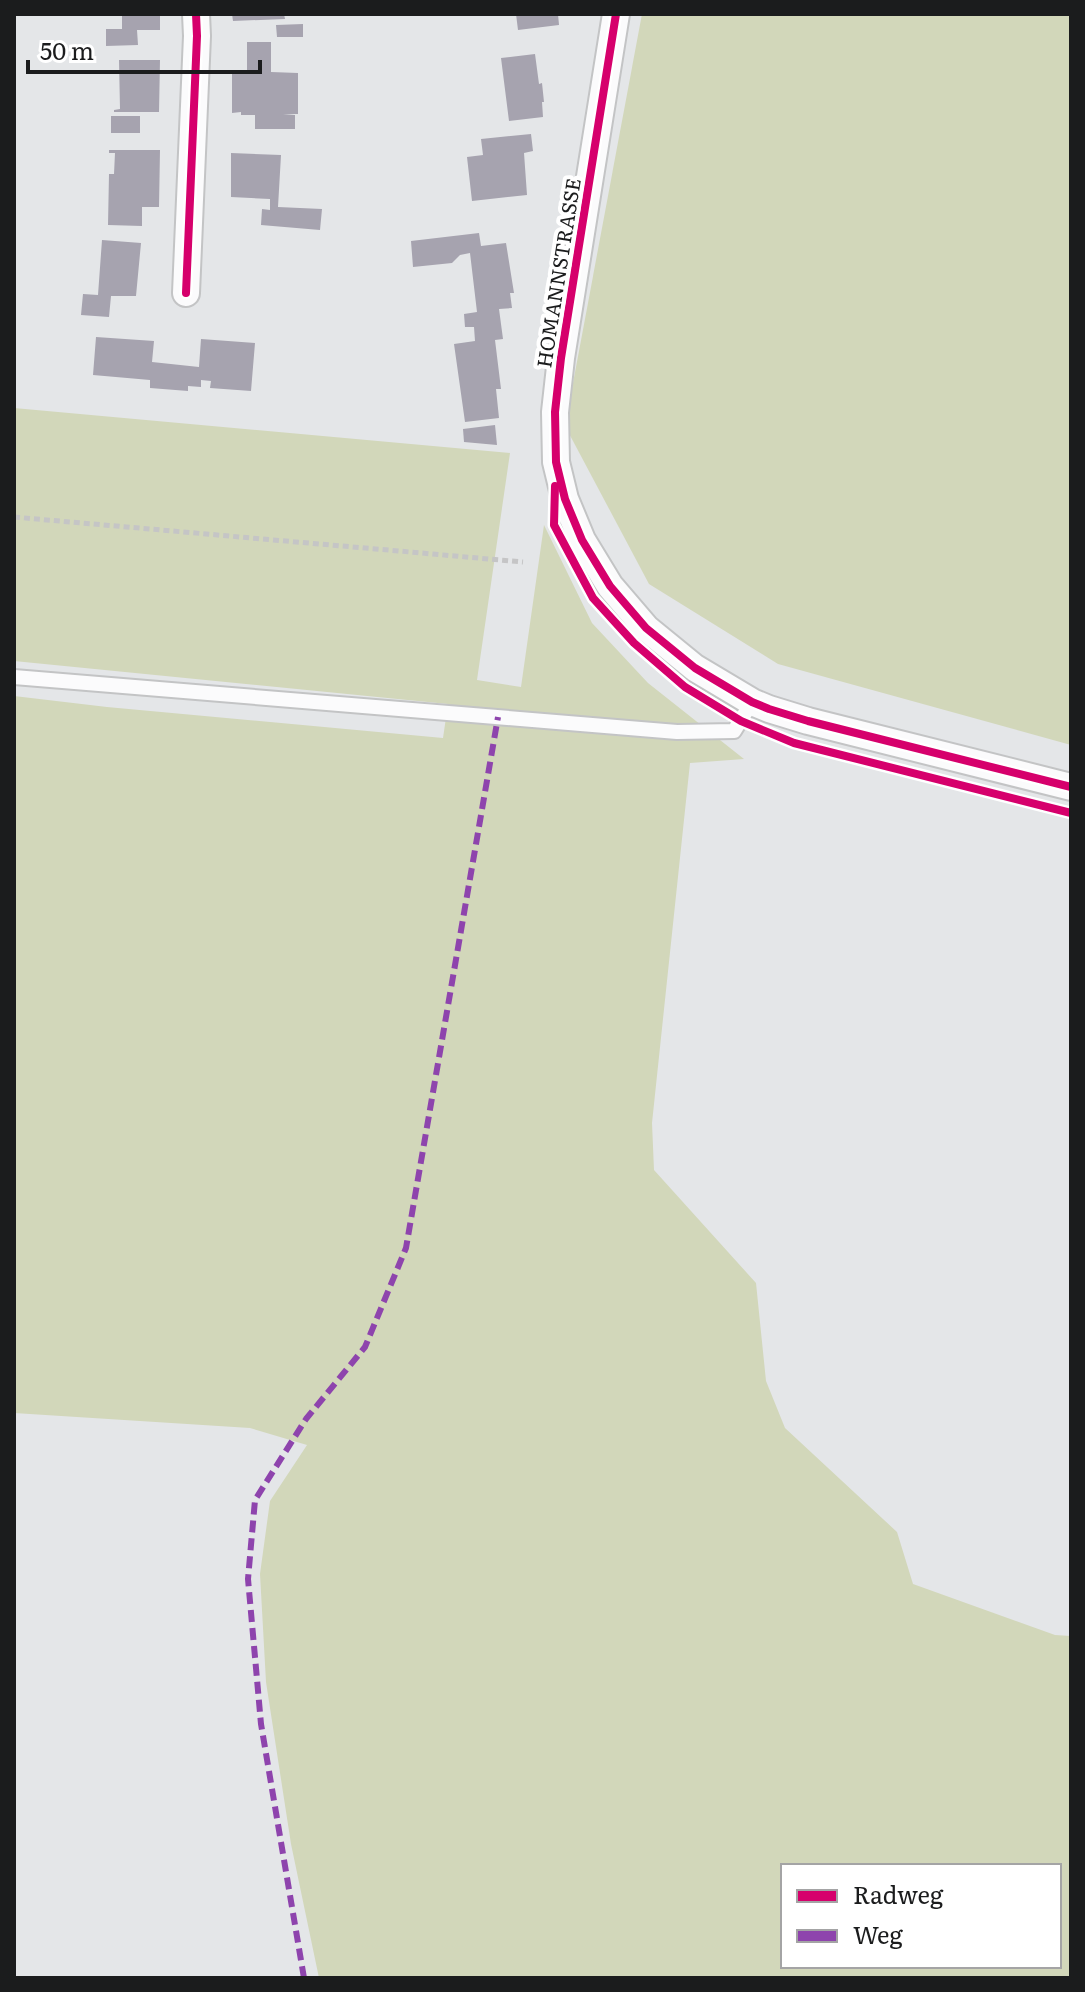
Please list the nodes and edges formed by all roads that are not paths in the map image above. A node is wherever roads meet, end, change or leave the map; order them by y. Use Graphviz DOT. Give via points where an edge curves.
graph roads {
  1 [pos="196,14"];
  2 [pos="616,14"];
  3 [pos="186,293"];
  4 [pos="14,677"];
  5 [pos="752,702"];
  6 [pos="1071,787"];
  1 -- 3 [label="street"];
  2 -- 5 [label="street, HOMANNSTRASSE" via="561,358 556,462 582,540 610,586 646,628 695,668"];
  4 -- 5 [label="lane" via="677,732 734,731"];
  5 -- 6 [label="street, HOMANNSTRASSE"];
}
